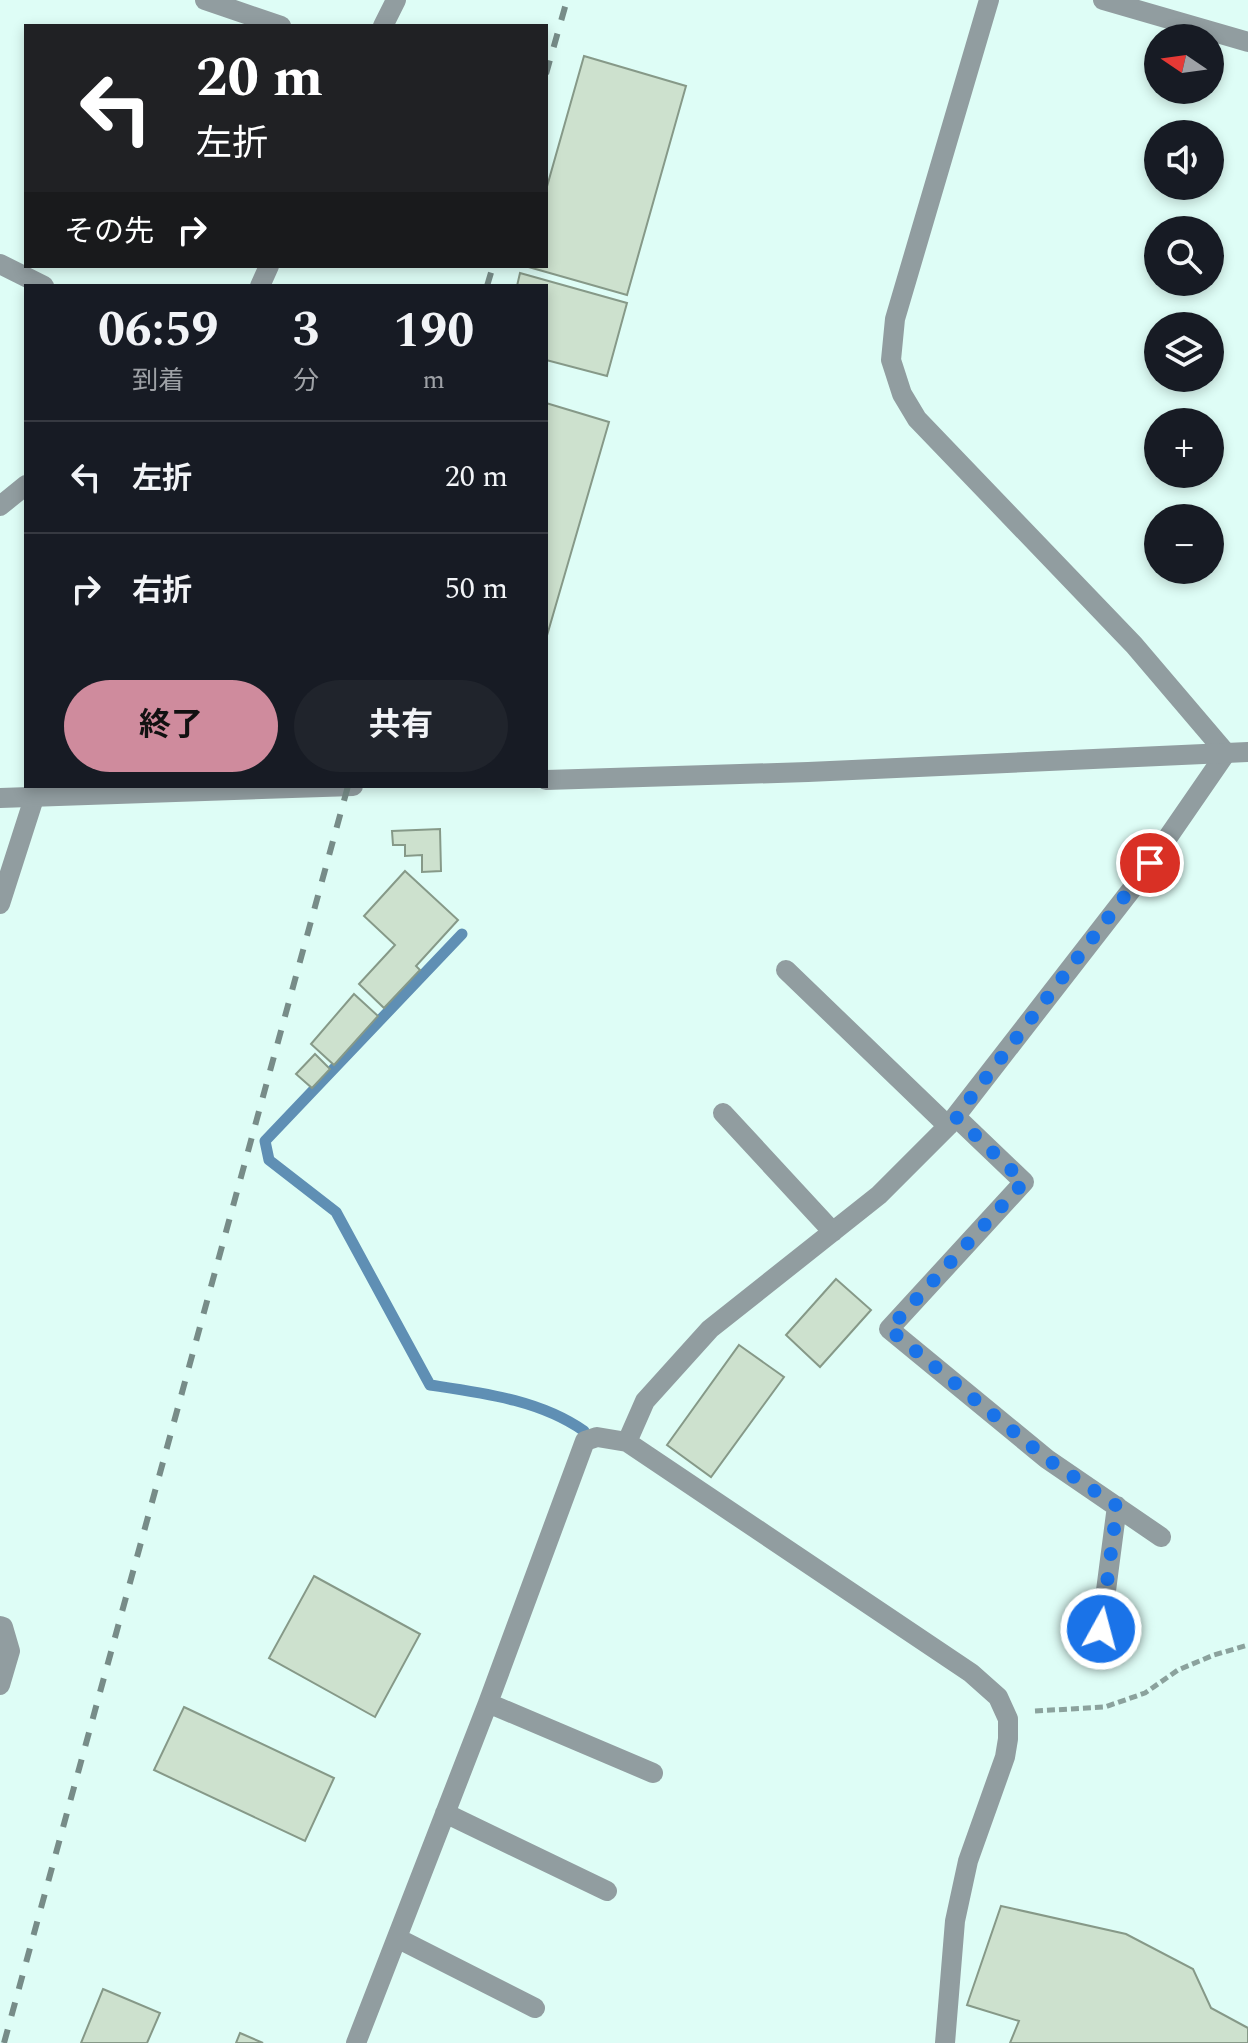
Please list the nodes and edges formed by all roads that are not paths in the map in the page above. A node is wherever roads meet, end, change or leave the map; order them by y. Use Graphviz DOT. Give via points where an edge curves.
graph roads {
  1 [pos="205,0"];
  2 [pos="396,0"];
  3 [pos="989,0"];
  4 [pos="1103,0"];
  5 [pos="1152,7"];
  6 [pos="275,24"];
  7 [pos="384,24"];
  8 [pos="1248,42"];
  9 [pos="0,264"];
  10 [pos="40,284"];
  11 [pos="24,487"];
  12 [pos="0,506"];
  13 [pos="1248,752"];
  14 [pos="1226,753"];
  15 [pos="548,780"];
  16 [pos="282,788"];
  17 [pos="35,795"];
  18 [pos="0,798"];
  19 [pos="0,904"];
  20 [pos="786,970"];
  21 [pos="723,1113"];
  22 [pos="952,1121"];
  23 [pos="833,1232"];
  24 [pos="627,1442"];
  25 [pos="1117,1506"];
  26 [pos="1161,1537"];
  27 [pos="0,1626"];
  28 [pos="1101,1629"];
  29 [pos="0,1685"];
  30 [pos="488,1703"];
  31 [pos="653,1773"];
  32 [pos="445,1813"];
  33 [pos="607,1891"];
  34 [pos="397,1938"];
  35 [pos="535,2008"];
  36 [pos="356,2043"];
  37 [pos="945,2043"];
  1 -- 6 [label="street"];
  2 -- 7 [label="street"];
  3 -- 14 [label="street" via="895,319 891,360 917,419 1134,645"];
  4 -- 5 [label="street"];
  5 -- 8 [label="street"];
  9 -- 10 [label="street"];
  11 -- 12 [label="street"];
  13 -- 14 [label="street"];
  14 -- 15 [label="street"];
  14 -- 22 [label="street" via="1135,885"];
  16 -- 17 [label="street"];
  17 -- 18 [label="street"];
  17 -- 19 [label="street"];
  20 -- 22 [label="street"];
  21 -- 23 [label="street"];
  22 -- 23 [label="street" via="879,1195"];
  22 -- 25 [label="street" via="1024,1182 889,1329 1047,1459"];
  23 -- 24 [label="street" via="710,1329 645,1401"];
  24 -- 30 [label="street" via="597,1437 585,1441"];
  24 -- 37 [label="street" via="971,1673 998,1697 1008,1719 1005,1757 968,1861 955,1921"];
  25 -- 26 [label="street"];
  25 -- 28 [label="street"];
  27 -- 29 [label="street" via="10,1651"];
  30 -- 31 [label="street"];
  30 -- 32 [label="street"];
  32 -- 33 [label="street"];
  32 -- 34 [label="street"];
  34 -- 35 [label="street"];
  34 -- 36 [label="street"];
}
